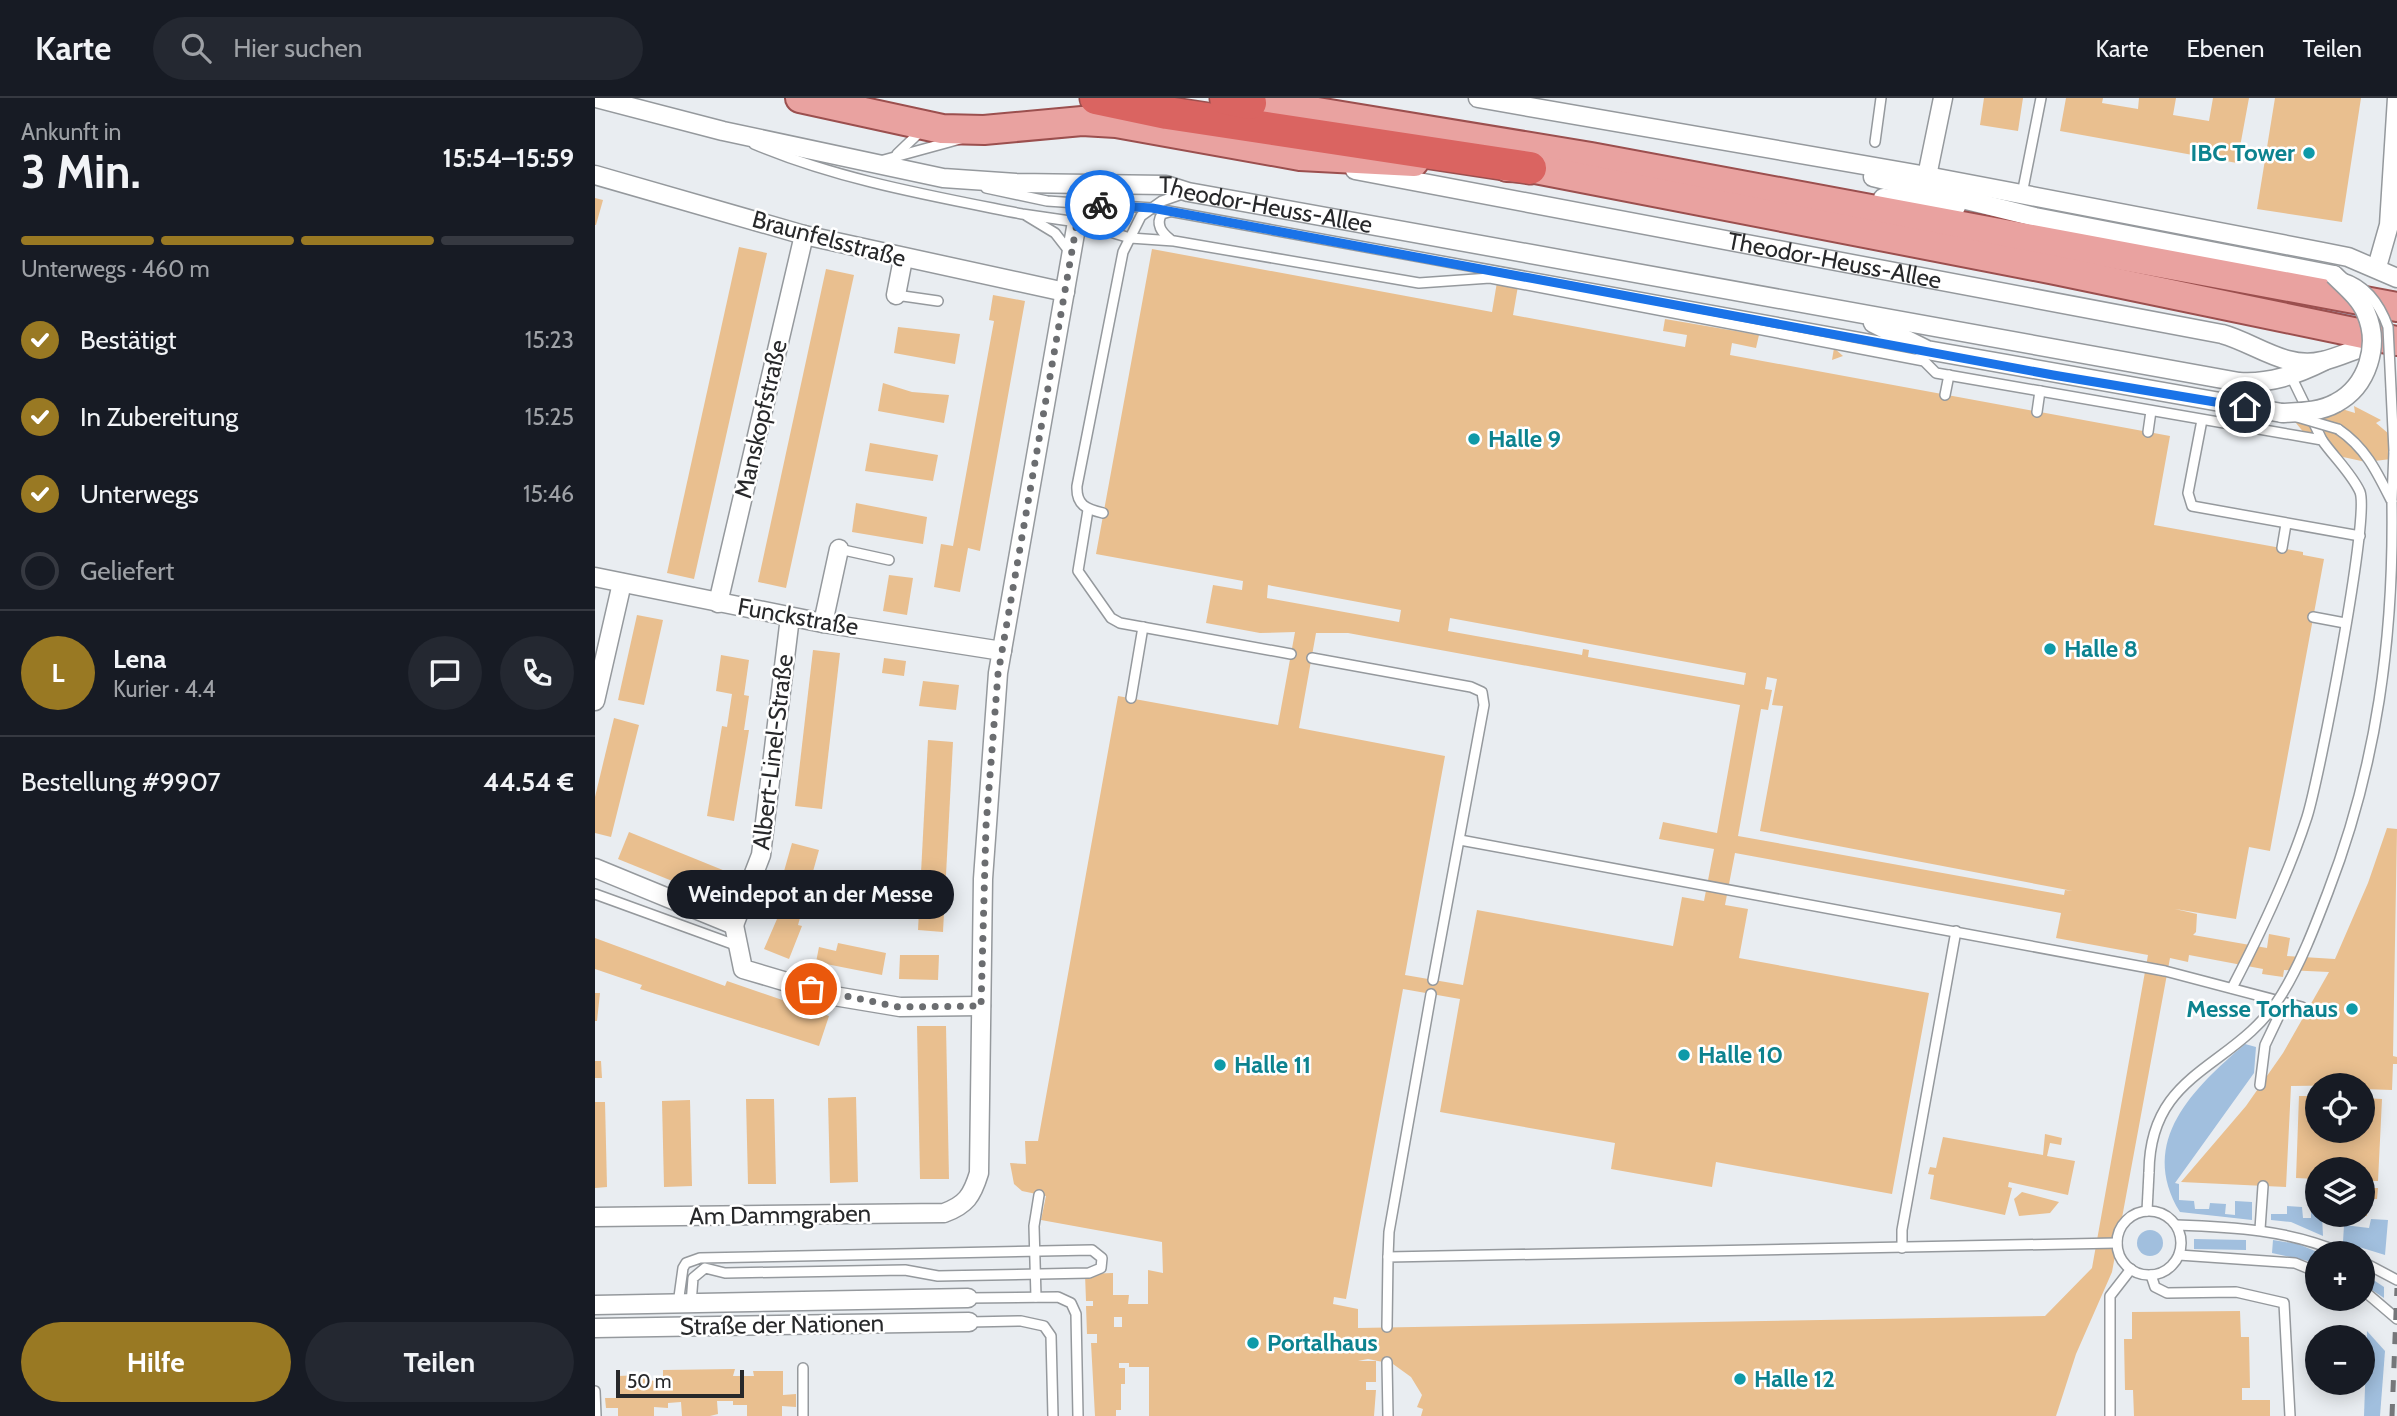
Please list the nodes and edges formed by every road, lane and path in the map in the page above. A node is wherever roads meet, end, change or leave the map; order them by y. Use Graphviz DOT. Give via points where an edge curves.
graph roads {
  1 [pos="596,98"];
  2 [pos="800,98"];
  3 [pos="1096,98"];
  4 [pos="1478,98"];
  5 [pos="1881,98"];
  6 [pos="1943,98"];
  7 [pos="2041,98"];
  8 [pos="2397,98"];
  9 [pos="1236,100"];
  10 [pos="931,127"];
  11 [pos="984,130"];
  12 [pos="723,131"];
  13 [pos="1730,142"];
  14 [pos="1875,142"];
  15 [pos="895,155"];
  16 [pos="1300,156"];
  17 [pos="872,164"];
  18 [pos="1529,169"];
  19 [pos="1684,174"];
  20 [pos="595,175"];
  21 [pos="1927,176"];
  22 [pos="943,177"];
  23 [pos="1102,183"];
  24 [pos="1188,192"];
  25 [pos="2022,194"];
  26 [pos="1082,204"];
  27 [pos="1152,208"];
  28 [pos="1168,212"];
  29 [pos="1022,214"];
  30 [pos="2035,217"];
  31 [pos="1077,222"];
  32 [pos="804,235"];
  33 [pos="1129,238"];
  34 [pos="1174,241"];
  35 [pos="1072,256"];
  36 [pos="903,259"];
  37 [pos="2377,267"];
  38 [pos="2335,275"];
  39 [pos="2397,278"];
  40 [pos="1065,292"];
  41 [pos="895,295"];
  42 [pos="938,301"];
  43 [pos="2397,307"];
  44 [pos="1854,314"];
  45 [pos="1927,326"];
  46 [pos="1890,331"];
  47 [pos="1858,337"];
  48 [pos="2397,341"];
  49 [pos="1927,350"];
  50 [pos="2281,359"];
  51 [pos="2323,361"];
  52 [pos="1949,375"];
  53 [pos="2291,376"];
  54 [pos="2040,391"];
  55 [pos="1945,395"];
  56 [pos="2151,411"];
  57 [pos="2037,412"];
  58 [pos="2282,413"];
  59 [pos="2202,420"];
  60 [pos="2148,432"];
  61 [pos="2322,440"];
  62 [pos="2392,502"];
  63 [pos="1088,510"];
  64 [pos="1103,513"];
  65 [pos="2286,524"];
  66 [pos="2360,536"];
  67 [pos="2282,548"];
  68 [pos="839,549"];
  69 [pos="889,559"];
  70 [pos="595,577"];
  71 [pos="622,583"];
  72 [pos="718,603"];
  73 [pos="790,617"];
  74 [pos="2313,617"];
  75 [pos="823,622"];
  76 [pos="2344,623"];
  77 [pos="1143,627"];
  78 [pos="1002,651"];
  79 [pos="1291,654"];
  80 [pos="1312,658"];
  81 [pos="1131,698"];
  82 [pos="595,701"];
  83 [pos="1460,840"];
  84 [pos="595,869"];
  85 [pos="595,894"];
  86 [pos="734,925"];
  87 [pos="1956,932"];
  88 [pos="738,947"];
  89 [pos="1433,980"];
  90 [pos="2232,988"];
  91 [pos="1431,994"];
  92 [pos="2285,1003"];
  93 [pos="981,1006"];
  94 [pos="2302,1007"];
  95 [pos="2260,1085"];
  96 [pos="2263,1186"];
  97 [pos="1039,1195"];
  98 [pos="2147,1211"];
  99 [pos="595,1217"];
  100 [pos="2176,1225"];
  101 [pos="2260,1229"];
  102 [pos="2313,1241"];
  103 [pos="2117,1242"];
  104 [pos="1902,1248"];
  105 [pos="1035,1252"];
  106 [pos="2179,1255"];
  107 [pos="1388,1257"];
  108 [pos="2305,1267"];
  109 [pos="2375,1268"];
  110 [pos="2131,1269"];
  111 [pos="1035,1274"];
  112 [pos="2151,1275"];
  113 [pos="2397,1280"];
  114 [pos="1036,1297"];
  115 [pos="968,1298"];
  116 [pos="924,1300"];
  117 [pos="2375,1300"];
  118 [pos="685,1304"];
  119 [pos="595,1305"];
  120 [pos="2397,1319"];
  121 [pos="969,1322"];
  122 [pos="925,1323"];
  123 [pos="1387,1327"];
  124 [pos="595,1328"];
  125 [pos="1387,1362"];
  126 [pos="803,1368"];
  127 [pos="595,1391"];
  128 [pos="596,1416"];
  129 [pos="803,1416"];
  130 [pos="1053,1416"];
  131 [pos="1078,1416"];
  132 [pos="1388,1416"];
  133 [pos="2110,1416"];
  134 [pos="2290,1416"];
  1 -- 12 [label="street, Theodor-Heuss-Allee"];
  2 -- 10 [label="main road, Theodor-Heuss-Allee"];
  3 -- 18 [label="highway, Theodor-Heuss-Allee"];
  4 -- 13 [label="street"];
  5 -- 14 [label="lane"];
  6 -- 21 [label="street"];
  7 -- 25 [label="lane"];
  8 -- 37 [label="street" via="2389,225"];
  9 -- 19 [label="main road"];
  10 -- 11 [label="main road, Theodor-Heuss-Allee"];
  10 -- 15 [label="lane" via="915,135"];
  11 -- 15 [label="lane" via="952,144"];
  11 -- 16 [label="main road, Theodor-Heuss-Allee" via="1082,121"];
  12 -- 17 [label="street, Theodor-Heuss-Allee"];
  12 -- 29 [label="lane" via="828,170"];
  13 -- 21 [label="street"];
  13 -- 30 [label="street"];
  15 -- 17 [label="lane"];
  16 -- 18 [label="main road, Theodor-Heuss-Allee"];
  16 -- 50 [label="street, Theodor-Heuss-Allee" via="2222,334"];
  17 -- 22 [label="street, Theodor-Heuss-Allee"];
  18 -- 48 [label="main road, Theodor-Heuss-Allee"];
  19 -- 30 [label="street"];
  19 -- 43 [label="main road"];
  20 -- 32 [label="street, Braunfelsstraße"];
  21 -- 25 [label="street"];
  22 -- 23 [label="street, Theodor-Heuss-Allee"];
  22 -- 26 [label="lane" via="1014,196"];
  23 -- 24 [label="street, Theodor-Heuss-Allee" via="1166,185"];
  23 -- 26 [label="street"];
  24 -- 27 [label="lane"];
  24 -- 44 [label="street, Theodor-Heuss-Allee"];
  25 -- 37 [label="street" via="2348,257"];
  26 -- 27 [label="lane"];
  26 -- 31 [label="street"];
  27 -- 28 [label="lane"];
  27 -- 33 [label="lane" via="1141,216"];
  28 -- 34 [label="lane" via="1162,214 1159,225"];
  28 -- 47 [label="lane"];
  29 -- 31 [label="lane"];
  29 -- 35 [label="lane" via="1055,233"];
  30 -- 38 [label="street"];
  31 -- 33 [label="lane"];
  31 -- 35 [label="street"];
  32 -- 36 [label="street, Braunfelsstraße"];
  32 -- 72 [label="street, Manskopfstraße"];
  33 -- 34 [label="lane"];
  33 -- 63 [label="lane" via="1117,271 1077,485 1077,496"];
  34 -- 52 [label="lane" via="1419,283 1490,278 1924,360 1936,373"];
  35 -- 40 [label="street"];
  36 -- 40 [label="street, Braunfelsstraße"];
  36 -- 41 [label="street"];
  37 -- 39 [label="street"];
  38 -- 58 [label="street, Theodor-Heuss-Allee, bridge" via="2365,311 2372,339 2366,371 2335,404"];
  38 -- 62 [label="lane, bridge" via="2353,281 2370,295 2382,309 2388,327"];
  40 -- 78 [label="street"];
  41 -- 42 [label="lane"];
  44 -- 45 [label="street, Theodor-Heuss-Allee"];
  44 -- 46 [label="street, Theodor-Heuss-Allee"];
  45 -- 46 [label="lane"];
  45 -- 53 [label="street, Theodor-Heuss-Allee" via="2239,382"];
  46 -- 47 [label="lane"];
  46 -- 49 [label="street, Theodor-Heuss-Allee"];
  47 -- 49 [label="lane"];
  48 -- 51 [label="street, Theodor-Heuss-Allee" via="2358,347"];
  49 -- 58 [label="street, Theodor-Heuss-Allee"];
  50 -- 51 [label="street, Theodor-Heuss-Allee"];
  50 -- 53 [label="lane"];
  51 -- 53 [label="street, Theodor-Heuss-Allee"];
  52 -- 54 [label="lane"];
  52 -- 55 [label="lane"];
  53 -- 61 [label="lane"];
  54 -- 56 [label="lane"];
  54 -- 57 [label="lane"];
  56 -- 59 [label="lane"];
  56 -- 60 [label="lane"];
  58 -- 62 [label="lane, bridge" via="2338,429 2355,441 2369,456"];
  59 -- 61 [label="lane"];
  59 -- 65 [label="lane" via="2188,493 2192,506"];
  61 -- 66 [label="lane" via="2360,492"];
  62 -- 98 [label="lane, bridge" via="2386,664 2369,762 2343,855 2283,993 2246,1037 2167,1101 2151,1134"];
  63 -- 64 [label="lane"];
  63 -- 77 [label="lane" via="1078,571 1111,618"];
  65 -- 66 [label="lane"];
  65 -- 67 [label="lane"];
  66 -- 76 [label="lane"];
  68 -- 69 [label="lane"];
  68 -- 75 [label="street"];
  70 -- 71 [label="street, Funckstraße"];
  71 -- 72 [label="street, Funckstraße"];
  71 -- 82 [label="street"];
  72 -- 73 [label="street, Funckstraße"];
  73 -- 75 [label="street, Funckstraße"];
  73 -- 86 [label="street, Albert-Linel-Straße" via="761,855"];
  74 -- 76 [label="lane"];
  75 -- 78 [label="street, Funckstraße"];
  76 -- 90 [label="lane" via="2307,819 2259,936"];
  77 -- 79 [label="lane"];
  77 -- 81 [label="lane"];
  78 -- 93 [label="street" via="986,826"];
  80 -- 83 [label="lane" via="1482,692 1484,705"];
  83 -- 87 [label="lane"];
  83 -- 89 [label="lane"];
  84 -- 86 [label="street"];
  85 -- 88 [label="lane"];
  86 -- 88 [label="street"];
  87 -- 90 [label="lane"];
  87 -- 104 [label="lane"];
  88 -- 93 [label="street" via="743,969 834,996 899,1007"];
  90 -- 92 [label="lane"];
  91 -- 107 [label="lane"];
  92 -- 94 [label="lane"];
  92 -- 95 [label="lane" via="2265,1045"];
  93 -- 99 [label="street, Am Dammgraben" via="979,1173 963,1206 944,1213"];
  96 -- 101 [label="lane"];
  97 -- 105 [label="lane"];
  98 -- 100 [label="lane" via="2164,1214"];
  98 -- 103 [label="lane" via="2123,1224"];
  100 -- 101 [label="lane"];
  100 -- 106 [label="lane" via="2182,1245"];
  101 -- 102 [label="lane"];
  103 -- 104 [label="lane"];
  103 -- 110 [label="lane" via="2123,1262"];
  104 -- 107 [label="lane"];
  105 -- 111 [label="lane"];
  105 -- 111 [label="lane" via="1092,1251 1103,1263 1096,1272"];
  105 -- 118 [label="lane" via="699,1258 683,1268"];
  106 -- 108 [label="lane"];
  106 -- 112 [label="lane" via="2168,1269"];
  107 -- 123 [label="lane"];
  109 -- 113 [label="lane"];
  110 -- 112 [label="lane"];
  110 -- 133 [label="lane" via="2111,1296"];
  111 -- 114 [label="lane"];
  111 -- 118 [label="lane" via="938,1276 905,1270 726,1273 705,1268 692,1278"];
  112 -- 134 [label="lane" via="2155,1287 2167,1293 2236,1292 2284,1303"];
  114 -- 115 [label="lane"];
  114 -- 131 [label="lane" via="1065,1299 1075,1307"];
  115 -- 116 [label="street, Straße der Nationen"];
  116 -- 118 [label="street, Straße der Nationen"];
  116 -- 122 [label="lane" via="942,1310"];
  117 -- 120 [label="lane"];
  118 -- 119 [label="street, Straße der Nationen"];
  121 -- 122 [label="street, Straße der Nationen"];
  121 -- 130 [label="lane" via="1021,1321 1044,1326 1051,1336"];
  122 -- 124 [label="street, Straße der Nationen"];
  125 -- 132 [label="lane"];
  126 -- 129 [label="lane"];
  127 -- 128 [label="lane"];
}
